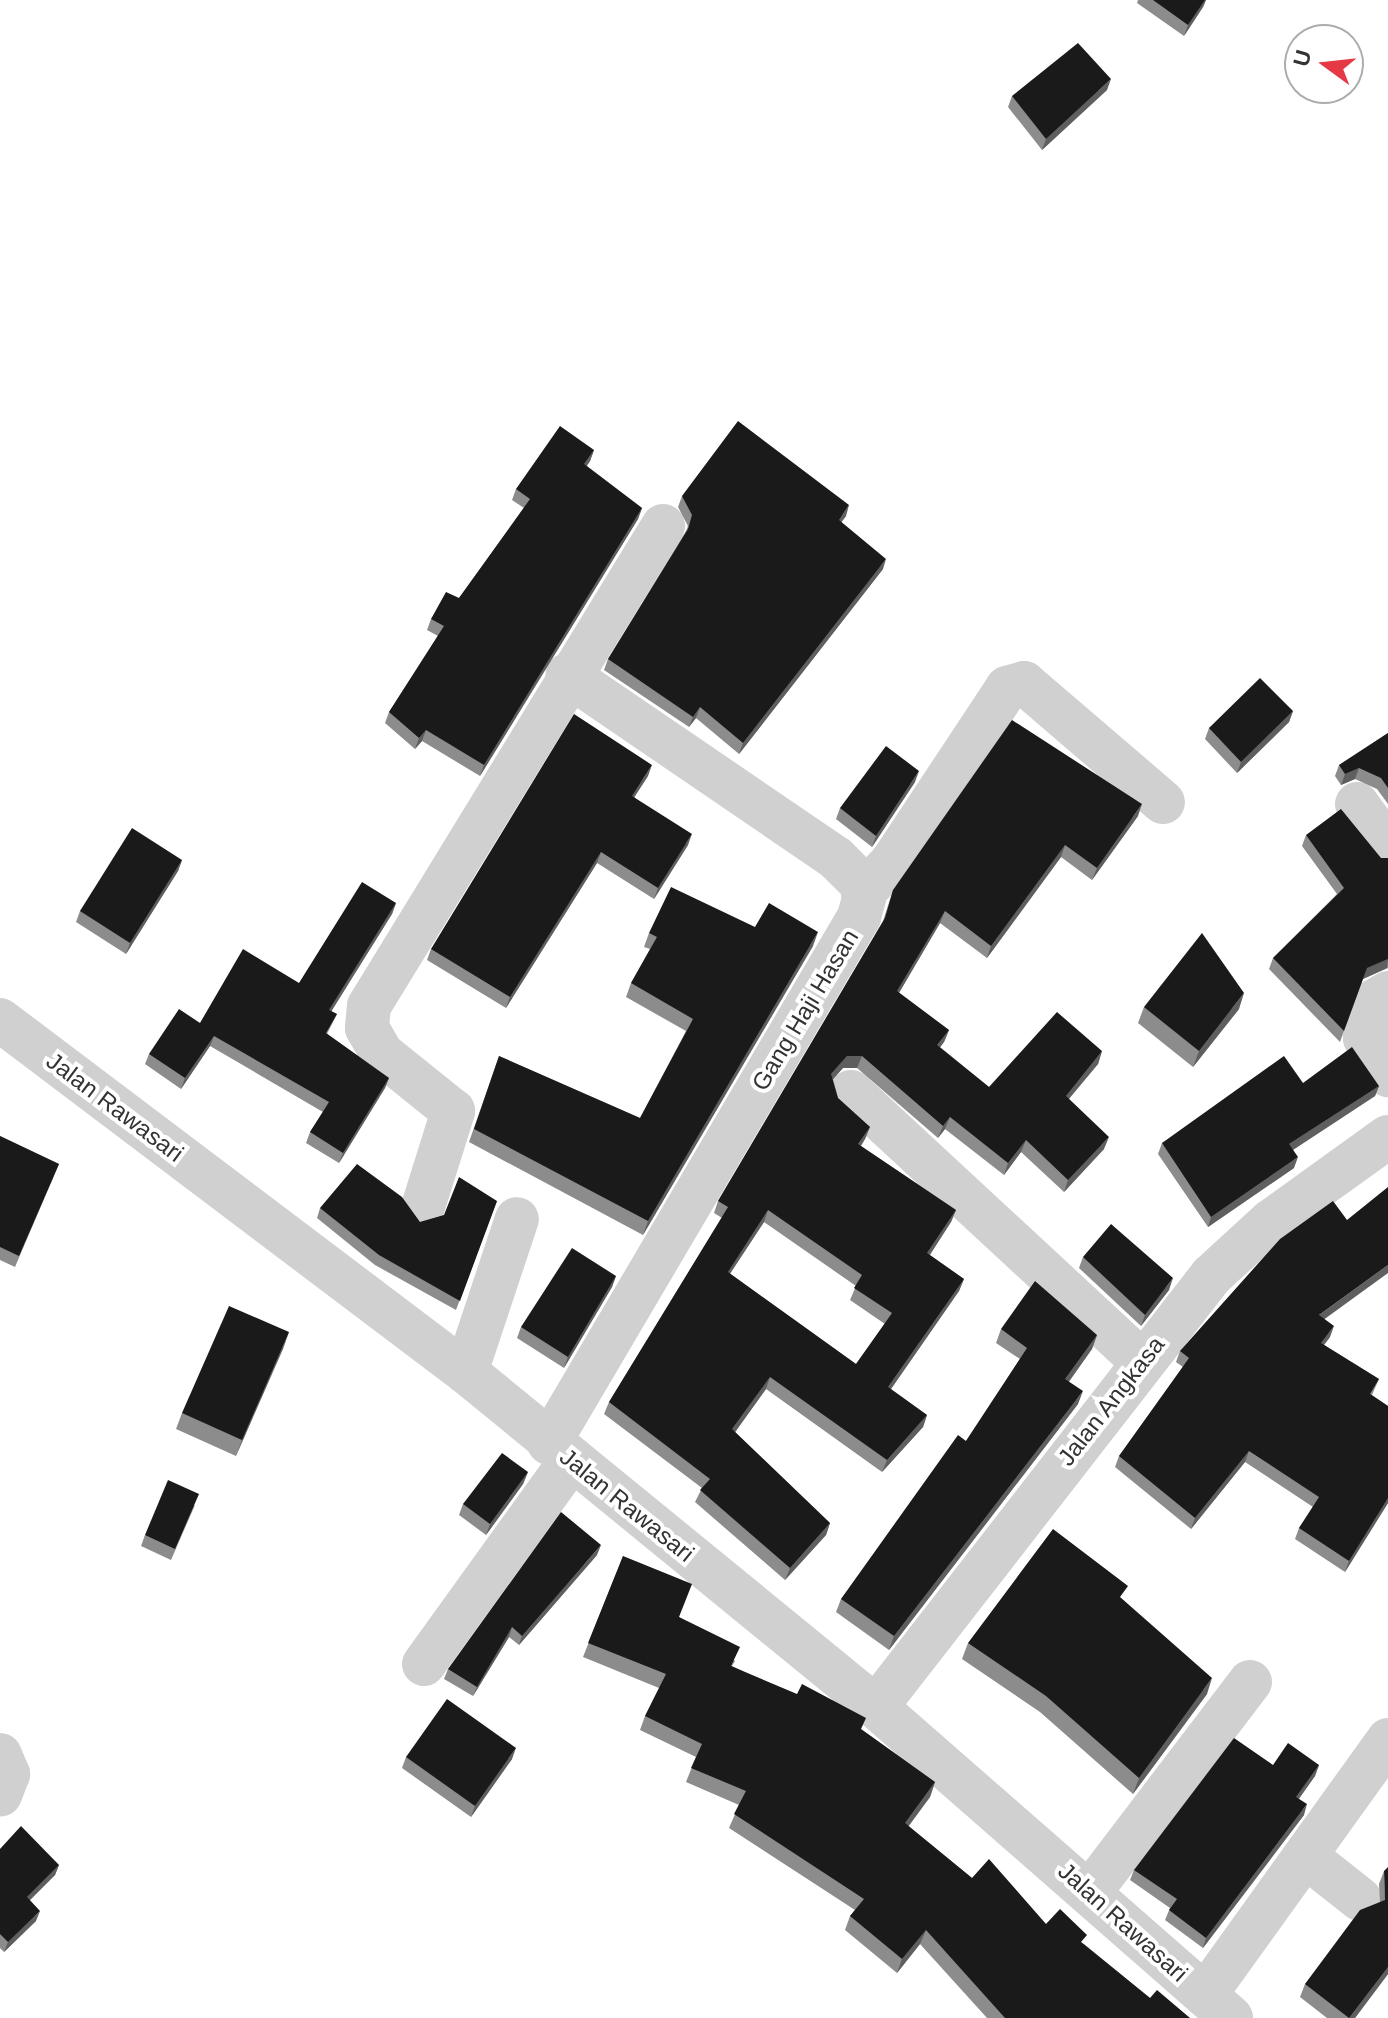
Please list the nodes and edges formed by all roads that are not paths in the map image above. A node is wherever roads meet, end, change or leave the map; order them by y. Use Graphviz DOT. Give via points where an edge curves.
graph roads {
  1 [pos="663,526"];
  2 [pos="568,675"];
  3 [pos="1163,802"];
  4 [pos="1357,804"];
  5 [pos="1388,847"];
  6 [pos="863,893"];
  7 [pos="1388,993"];
  8 [pos="0,1020"];
  9 [pos="1388,1075"];
  10 [pos="851,1092"];
  11 [pos="1388,1137"];
  12 [pos="423,1207"];
  13 [pos="517,1219"];
  14 [pos="1142,1361"];
  15 [pos="466,1372"];
  16 [pos="560,1451"];
  17 [pos="424,1664"];
  18 [pos="1250,1682"];
  19 [pos="876,1707"];
  20 [pos="1388,1740"];
  21 [pos="0,1755"];
  22 [pos="0,1795"];
  23 [pos="1308,1858"];
  24 [pos="1090,1892"];
  25 [pos="1360,1899"];
  26 [pos="1218,2007"];
  1 -- 2 [label="street"];
  2 -- 6 [label="street" via="836,858"];
  2 -- 12 [label="street" via="369,1006 367,1028 382,1054 453,1111"];
  3 -- 6 [label="street, Gang Haji Hasan" via="1034,691 1015,685"];
  4 -- 5 [label="street"];
  6 -- 16 [label="street, Gang Haji Hasan" via="859,917"];
  7 -- 9 [label="street" via="1376,1000 1365,1038"];
  8 -- 15 [label="street, Jalan Rawasari"];
  10 -- 14 [label="street"];
  11 -- 14 [label="street, Jalan Angkasa" via="1236,1248"];
  13 -- 15 [label="street"];
  14 -- 19 [label="street, Jalan Angkasa"];
  15 -- 16 [label="street, Jalan Rawasari"];
  16 -- 17 [label="street, Gang Haji Hasan"];
  16 -- 19 [label="street, Jalan Rawasari"];
  18 -- 24 [label="street"];
  19 -- 24 [label="street, Jalan Rawasari"];
  20 -- 23 [label="street"];
  21 -- 22 [label="street" via="8,1774"];
  23 -- 25 [label="street"];
  23 -- 26 [label="street"];
  24 -- 26 [label="street, Jalan Rawasari"];
}
